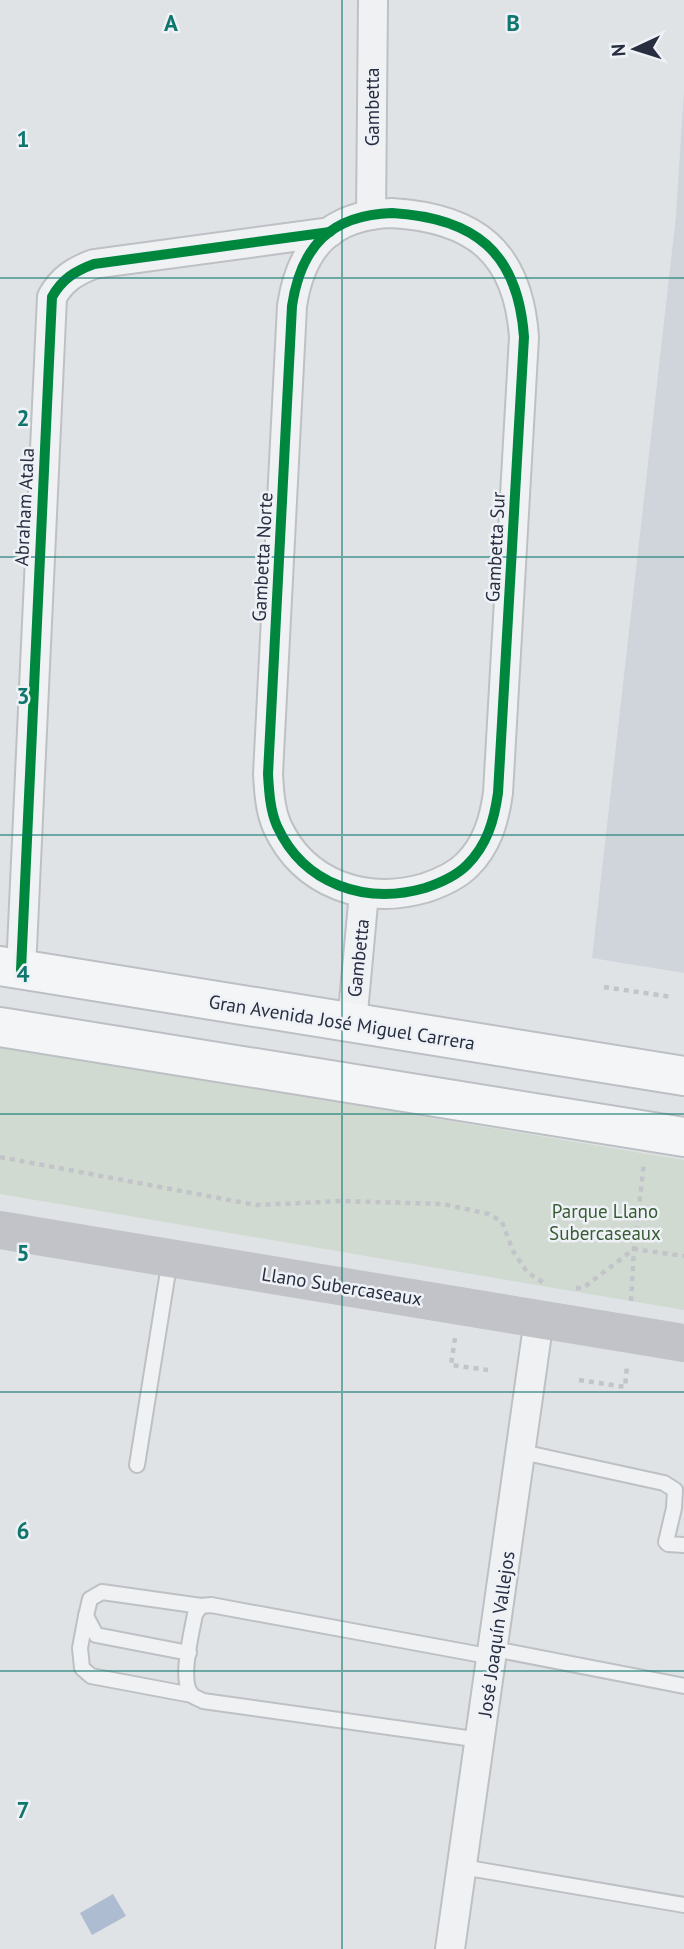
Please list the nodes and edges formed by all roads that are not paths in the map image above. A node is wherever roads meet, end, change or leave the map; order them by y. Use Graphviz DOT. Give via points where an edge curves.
graph roads {
  1 [pos="373,0"];
  2 [pos="371,215"];
  3 [pos="330,232"];
  4 [pos="364,893"];
  5 [pos="10,968"];
  6 [pos="352,1023"];
  7 [pos="0,1027"];
  8 [pos="684,1076"];
  9 [pos="666,1134"];
  10 [pos="0,1230"];
  11 [pos="170,1258"];
  12 [pos="543,1301"];
  13 [pos="684,1343"];
  14 [pos="522,1452"];
  15 [pos="137,1465"];
  16 [pos="684,1545"];
  17 [pos="201,1606"];
  18 [pos="86,1616"];
  19 [pos="189,1653"];
  20 [pos="493,1653"];
  21 [pos="684,1686"];
  22 [pos="192,1695"];
  23 [pos="481,1740"];
  24 [pos="463,1867"];
  25 [pos="684,1905"];
  26 [pos="450,1949"];
  1 -- 2 [label="street, Gambetta"];
  2 -- 3 [label="street, Gambetta Norte"];
  2 -- 4 [label="street, Gambetta Sur" via="432,218 480,239 496,253 513,283 524,337 493,824 474,858 455,875 416,890"];
  3 -- 4 [label="street, Gambetta Norte" via="303,265 292,306 268,774 276,823 298,856 330,881"];
  3 -- 5 [label="street, Abraham Atala" via="94,264 68,276 52,297"];
  4 -- 6 [label="street, Gambetta"];
  5 -- 6 [label="main road, Gran Avenida José Miguel Carrera"];
  6 -- 8 [label="main road, Gran Avenida José Miguel Carrera"];
  7 -- 9 [label="main road"];
  10 -- 11 [label="street, Llano Subercaseaux"];
  11 -- 12 [label="street, Llano Subercaseaux"];
  11 -- 15 [label="lane"];
  12 -- 13 [label="street, Llano Subercaseaux" via="629,1334"];
  12 -- 14 [label="street, José Joaquín Vallejos"];
  14 -- 16 [label="lane" via="664,1483 674,1490 666,1542"];
  14 -- 20 [label="street, José Joaquín Vallejos"];
  17 -- 18 [label="lane" via="103,1592 90,1599"];
  17 -- 19 [label="lane" via="195,1614"];
  17 -- 20 [label="lane"];
  18 -- 19 [label="lane" via="96,1635"];
  18 -- 22 [label="lane" via="80,1648 82,1668 92,1675"];
  19 -- 22 [label="lane" via="186,1684"];
  20 -- 21 [label="lane"];
  20 -- 23 [label="street, José Joaquín Vallejos"];
  22 -- 23 [label="lane" via="203,1701"];
  23 -- 24 [label="street, José Joaquín Vallejos"];
  24 -- 25 [label="lane"];
  24 -- 26 [label="street, José Joaquín Vallejos"];
}
